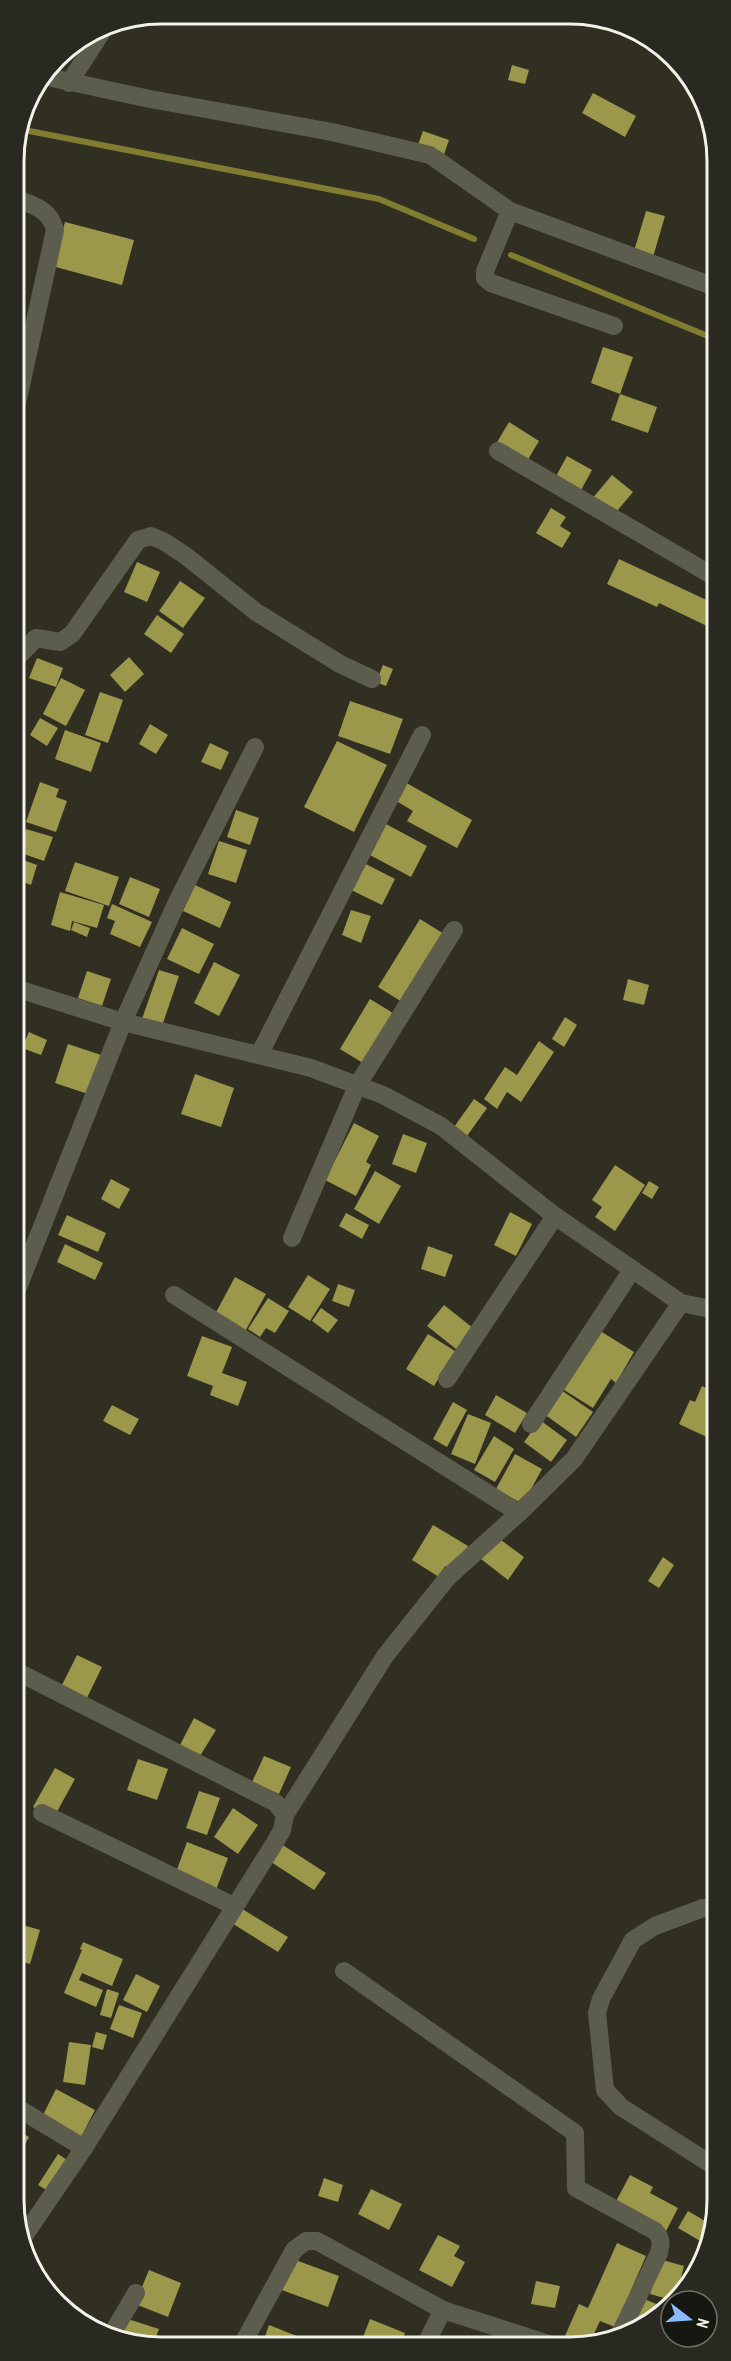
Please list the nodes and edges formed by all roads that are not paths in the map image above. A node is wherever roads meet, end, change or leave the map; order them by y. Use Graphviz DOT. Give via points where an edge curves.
graph roads {
  1 [pos="97,39"];
  2 [pos="52,78"];
  3 [pos="69,83"];
  4 [pos="24,202"];
  5 [pos="510,211"];
  6 [pos="707,284"];
  7 [pos="614,326"];
  8 [pos="24,371"];
  9 [pos="498,451"];
  10 [pos="707,572"];
  11 [pos="24,651"];
  12 [pos="372,679"];
  13 [pos="422,735"];
  14 [pos="255,747"];
  15 [pos="454,930"];
  16 [pos="24,991"];
  17 [pos="123,1022"];
  18 [pos="259,1055"];
  19 [pos="357,1086"];
  20 [pos="555,1216"];
  21 [pos="292,1238"];
  22 [pos="632,1270"];
  23 [pos="24,1272"];
  24 [pos="174,1295"];
  25 [pos="681,1303"];
  26 [pos="707,1308"];
  27 [pos="447,1379"];
  28 [pos="531,1424"];
  29 [pos="519,1513"];
  30 [pos="24,1675"];
  31 [pos="42,1813"];
  32 [pos="285,1815"];
  33 [pos="234,1906"];
  34 [pos="707,1908"];
  35 [pos="344,1971"];
  36 [pos="24,2112"];
  37 [pos="84,2148"];
  38 [pos="707,2162"];
  39 [pos="28,2231"];
  40 [pos="136,2293"];
  41 [pos="444,2310"];
  42 [pos="623,2327"];
  43 [pos="115,2329"];
  44 [pos="246,2337"];
  45 [pos="429,2337"];
  46 [pos="527,2337"];
  1 -- 3 [label="street"];
  2 -- 3 [label="street"];
  3 -- 5 [label="street" via="332,132 430,155"];
  4 -- 8 [label="street" via="48,213 55,230"];
  5 -- 6 [label="street"];
  5 -- 7 [label="street" via="485,278"];
  9 -- 10 [label="street"];
  11 -- 12 [label="street" via="36,638 60,642 72,634 138,540 151,536 186,556 256,612 340,664"];
  13 -- 18 [label="street"];
  14 -- 17 [label="street" via="177,902"];
  15 -- 19 [label="street"];
  16 -- 17 [label="street"];
  17 -- 18 [label="street"];
  17 -- 23 [label="street"];
  18 -- 19 [label="street" via="311,1068"];
  19 -- 20 [label="street" via="441,1126"];
  19 -- 21 [label="street"];
  20 -- 22 [label="street"];
  20 -- 27 [label="street"];
  22 -- 25 [label="street"];
  22 -- 28 [label="street"];
  24 -- 29 [label="street"];
  25 -- 26 [label="street"];
  25 -- 29 [label="street" via="574,1459"];
  29 -- 32 [label="street" via="448,1577 385,1656"];
  30 -- 32 [label="street" via="276,1803"];
  31 -- 33 [label="street"];
  32 -- 33 [label="street" via="278,1837"];
  33 -- 37 [label="street"];
  34 -- 38 [label="street" via="655,1926 633,1940 597,2013 605,2090 621,2107"];
  35 -- 42 [label="street" via="575,2133 576,2188 660,2236 659,2253"];
  36 -- 37 [label="street"];
  37 -- 39 [label="street"];
  40 -- 43 [label="street"];
  41 -- 44 [label="street" via="316,2241 306,2241 294,2250"];
  41 -- 45 [label="street"];
  41 -- 46 [label="street"];
}
